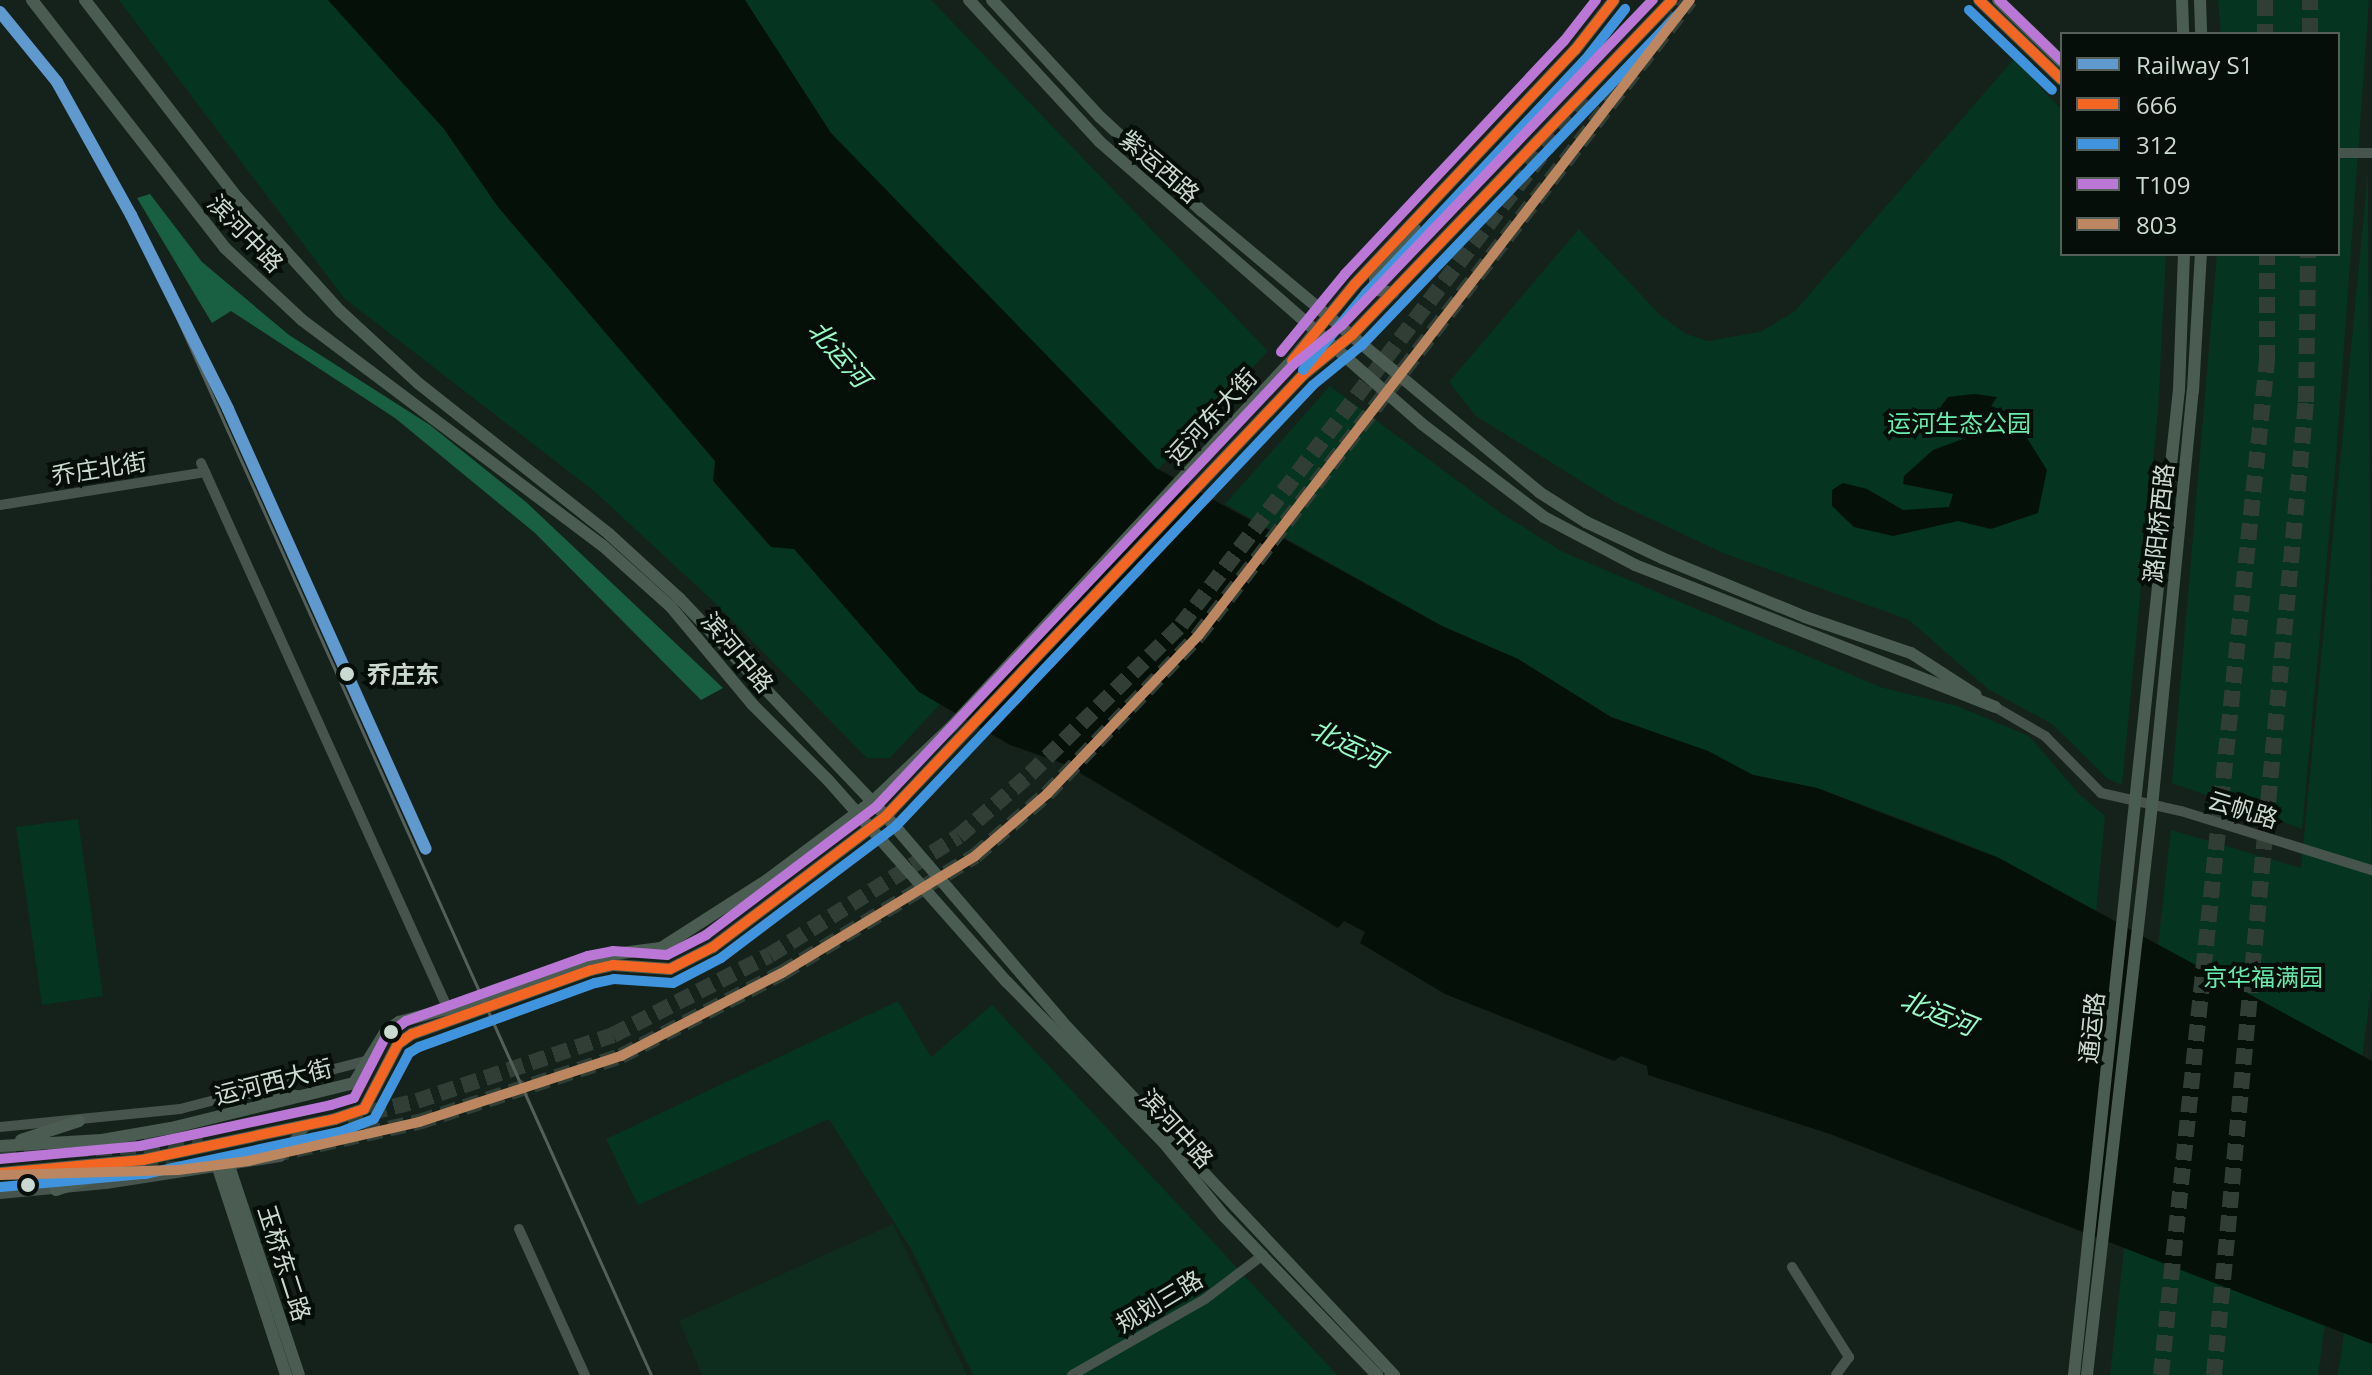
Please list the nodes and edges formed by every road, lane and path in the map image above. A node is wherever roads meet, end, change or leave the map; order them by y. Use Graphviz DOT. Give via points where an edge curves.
graph roads {
  1 [pos="32,0"];
  2 [pos="85,0"];
  3 [pos="969,0"];
  4 [pos="992,0"];
  5 [pos="1614,0"];
  6 [pos="1672,0"];
  7 [pos="1979,0"];
  8 [pos="1998,0"];
  9 [pos="2182,0"];
  10 [pos="2200,0"];
  11 [pos="2183,32"];
  12 [pos="2201,32"];
  13 [pos="2060,60"];
  14 [pos="2060,78"];
  15 [pos="2340,153"];
  16 [pos="2372,153"];
  17 [pos="1423,215"];
  18 [pos="2184,256"];
  19 [pos="2201,256"];
  20 [pos="1393,293"];
  21 [pos="1329,315"];
  22 [pos="1317,331"];
  23 [pos="1352,335"];
  24 [pos="1338,349"];
  25 [pos="0,505"];
  26 [pos="1995,707"];
  27 [pos="2138,790"];
  28 [pos="2153,796"];
  29 [pos="873,801"];
  30 [pos="856,812"];
  31 [pos="886,816"];
  32 [pos="870,828"];
  33 [pos="2372,870"];
  34 [pos="450,1012"];
  35 [pos="372,1059"];
  36 [pos="250,1093"];
  37 [pos="309,1097"];
  38 [pos="79,1121"];
  39 [pos="306,1126"];
  40 [pos="0,1127"];
  41 [pos="1,1146"];
  42 [pos="142,1160"];
  43 [pos="223,1167"];
  44 [pos="0,1173"];
  45 [pos="56,1190"];
  46 [pos="0,1194"];
  47 [pos="519,1229"];
  48 [pos="1263,1255"];
  49 [pos="1792,1267"];
  50 [pos="2092,1272"];
  51 [pos="286,1375"];
  52 [pos="299,1375"];
  53 [pos="585,1375"];
  54 [pos="1072,1375"];
  55 [pos="1377,1375"];
  56 [pos="1394,1375"];
  57 [pos="1836,1375"];
  58 [pos="2074,1375"];
  59 [pos="2087,1375"];
  1 -- 30 [label="main road, 滨河中路" via="225,248 302,320 614,555 671,607 752,704"];
  2 -- 29 [label="main road, 滨河中路" via="236,196 340,311 418,383 609,534 679,598"];
  3 -- 22 [label="main road, 紫运西路" via="1100,142"];
  4 -- 21 [label="main road, 紫运西路" via="1100,117 1202,211"];
  5 -- 17 [label="main road, 运河东大街"];
  6 -- 20 [label="main road, 运河东大街"];
  7 -- 14 [label="main road"];
  8 -- 13 [label="main road"];
  9 -- 11 [label="main road"];
  10 -- 12 [label="main road"];
  15 -- 16 [label="street"];
  17 -- 20 [label="main road" via="1407,244 1375,279 1378,290"];
  17 -- 21 [label="main road, 运河东大街"];
  18 -- 27 [label="main road, 潞阳桥西路" via="2179,390"];
  19 -- 28 [label="main road, 潞阳桥西路" via="2193,391"];
  20 -- 23 [label="main road, 运河东大街"];
  21 -- 22 [label="main road, 运河东大街"];
  21 -- 23 [label="main road, 紫运西路"];
  22 -- 24 [label="main road, 紫运西路"];
  22 -- 29 [label="main road, 运河东大街" via="953,725"];
  23 -- 24 [label="main road, 运河东大街"];
  23 -- 26 [label="main road, 紫运西路" via="1501,464 1586,522 1805,617 1911,653"];
  24 -- 26 [label="main road, 紫运西路" via="1506,490 1587,541 1791,629"];
  24 -- 31 [label="main road, 运河东大街" via="1303,375"];
  25 -- 34 [label="street, 乔庄北街" via="203,467"];
  26 -- 33 [label="street, 云帆路" via="2045,736 2101,793 2181,811"];
  27 -- 50 [label="main road, 通运路"];
  28 -- 50 [label="main road, 通运路"];
  29 -- 30 [label="main road, 运河东大街"];
  29 -- 31 [label="main road, 滨河中路"];
  30 -- 32 [label="main road, 滨河中路"];
  30 -- 34 [label="main road, 运河西大街" via="767,880 661,948 614,954"];
  31 -- 32 [label="main road, 运河西大街"];
  31 -- 56 [label="main road, 滨河中路" via="1019,975"];
  32 -- 34 [label="main road, 运河西大街" via="689,963 670,969 613,965"];
  32 -- 48 [label="main road, 滨河中路"];
  34 -- 35 [label="main road, 运河西大街" via="399,1022 386,1031"];
  34 -- 39 [label="main road, 运河西大街" via="398,1044 364,1109"];
  35 -- 36 [label="street"];
  35 -- 37 [label="main road, 运河西大街" via="354,1083"];
  36 -- 37 [label="main road"];
  36 -- 38 [label="street" via="180,1109"];
  37 -- 41 [label="main road, 运河西大街" via="116,1138"];
  38 -- 40 [label="street"];
  38 -- 41 [label="main road"];
  39 -- 42 [label="main road, 运河西大街"];
  39 -- 43 [label="street" via="280,1157"];
  42 -- 44 [label="main road, 运河西大街"];
  42 -- 45 [label="main road"];
  43 -- 45 [label="street"];
  43 -- 51 [label="main road, 玉桥东二路"];
  43 -- 52 [label="main road, 玉桥东二路"];
  45 -- 46 [label="street"];
  47 -- 53 [label="street"];
  48 -- 54 [label="street, 规划三路" via="1205,1299"];
  48 -- 55 [label="main road, 滨河中路"];
  49 -- 57 [label="street" via="1849,1357"];
  50 -- 58 [label="main road"];
  50 -- 59 [label="main road"];
}
